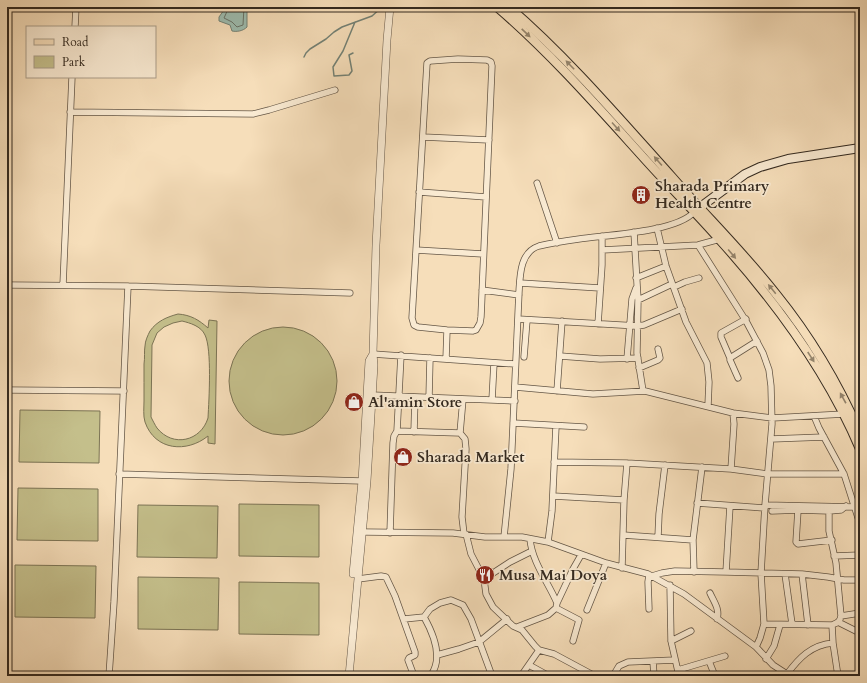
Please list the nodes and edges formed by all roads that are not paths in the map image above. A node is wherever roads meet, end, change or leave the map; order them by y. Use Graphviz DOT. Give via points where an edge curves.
graph roads {
  1 [pos="76,7"];
  2 [pos="390,7"];
  3 [pos="497,7"];
  4 [pos="509,7"];
  5 [pos="75,26"];
  6 [pos="72,78"];
  7 [pos="335,90"];
  8 [pos="70,112"];
  9 [pos="423,137"];
  10 [pos="489,140"];
  11 [pos="860,148"];
  12 [pos="537,183"];
  13 [pos="419,192"];
  14 [pos="486,197"];
  15 [pos="697,209"];
  16 [pos="657,228"];
  17 [pos="634,232"];
  18 [pos="602,236"];
  19 [pos="720,239"];
  20 [pos="556,243"];
  21 [pos="698,245"];
  22 [pos="662,247"];
  23 [pos="635,248"];
  24 [pos="416,250"];
  25 [pos="602,250"];
  26 [pos="483,254"];
  27 [pos="666,266"];
  28 [pos="636,278"];
  29 [pos="700,278"];
  30 [pos="520,283"];
  31 [pos="7,285"];
  32 [pos="637,285"];
  33 [pos="673,285"];
  34 [pos="63,286"];
  35 [pos="128,286"];
  36 [pos="600,288"];
  37 [pos="482,290"];
  38 [pos="350,293"];
  39 [pos="519,295"];
  40 [pos="638,300"];
  41 [pos="682,309"];
  42 [pos="518,319"];
  43 [pos="527,320"];
  44 [pos="746,320"];
  45 [pos="562,322"];
  46 [pos="598,324"];
  47 [pos="629,325"];
  48 [pos="638,326"];
  49 [pos="447,330"];
  50 [pos="757,340"];
  51 [pos="658,349"];
  52 [pos="373,354"];
  53 [pos="401,355"];
  54 [pos="560,356"];
  55 [pos="524,357"];
  56 [pos="430,358"];
  57 [pos="627,358"];
  58 [pos="638,358"];
  59 [pos="730,358"];
  60 [pos="446,359"];
  61 [pos="494,363"];
  62 [pos="515,364"];
  63 [pos="639,368"];
  64 [pos="738,378"];
  65 [pos="515,388"];
  66 [pos="7,390"];
  67 [pos="124,391"];
  68 [pos="557,391"];
  69 [pos="643,391"];
  70 [pos="372,395"];
  71 [pos="399,397"];
  72 [pos="415,398"];
  73 [pos="429,398"];
  74 [pos="462,399"];
  75 [pos="492,400"];
  76 [pos="515,401"];
  77 [pos="708,406"];
  78 [pos="733,413"];
  79 [pos="844,414"];
  80 [pos="814,416"];
  81 [pos="772,418"];
  82 [pos="513,423"];
  83 [pos="556,426"];
  84 [pos="584,427"];
  85 [pos="397,431"];
  86 [pos="414,432"];
  87 [pos="460,433"];
  88 [pos="860,433"];
  89 [pos="824,437"];
  90 [pos="771,439"];
  91 [pos="860,450"];
  92 [pos="554,462"];
  93 [pos="627,463"];
  94 [pos="665,465"];
  95 [pos="702,467"];
  96 [pos="731,469"];
  97 [pos="119,474"];
  98 [pos="767,474"];
  99 [pos="844,474"];
  100 [pos="362,481"];
  101 [pos="553,496"];
  102 [pos="624,500"];
  103 [pos="697,503"];
  104 [pos="730,506"];
  105 [pos="765,506"];
  106 [pos="846,506"];
  107 [pos="855,507"];
  108 [pos="798,510"];
  109 [pos="772,511"];
  110 [pos="829,511"];
  111 [pos="860,524"];
  112 [pos="363,532"];
  113 [pos="390,533"];
  114 [pos="465,534"];
  115 [pos="623,535"];
  116 [pos="504,536"];
  117 [pos="658,537"];
  118 [pos="530,539"];
  119 [pos="694,540"];
  120 [pos="832,540"];
  121 [pos="548,542"];
  122 [pos="532,551"];
  123 [pos="582,555"];
  124 [pos="834,556"];
  125 [pos="859,557"];
  126 [pos="606,563"];
  127 [pos="622,568"];
  128 [pos="694,572"];
  129 [pos="726,572"];
  130 [pos="761,573"];
  131 [pos="785,574"];
  132 [pos="802,574"];
  133 [pos="651,575"];
  134 [pos="837,578"];
  135 [pos="358,579"];
  136 [pos="484,579"];
  137 [pos="860,580"];
  138 [pos="670,585"];
  139 [pos="710,593"];
  140 [pos="556,606"];
  141 [pos="649,609"];
  142 [pos="586,610"];
  143 [pos="860,612"];
  144 [pos="424,616"];
  145 [pos="841,616"];
  146 [pos="404,619"];
  147 [pos="507,619"];
  148 [pos="717,619"];
  149 [pos="835,623"];
  150 [pos="764,624"];
  151 [pos="792,624"];
  152 [pos="808,624"];
  153 [pos="780,625"];
  154 [pos="517,627"];
  155 [pos="691,632"];
  156 [pos="860,633"];
  157 [pos="573,641"];
  158 [pos="671,641"];
  159 [pos="479,642"];
  160 [pos="833,643"];
  161 [pos="756,647"];
  162 [pos="539,650"];
  163 [pos="438,655"];
  164 [pos="725,656"];
  165 [pos="766,659"];
  166 [pos="675,660"];
  167 [pos="653,661"];
  168 [pos="709,661"];
  169 [pos="529,665"];
  170 [pos="679,673"];
  171 [pos="788,675"];
  172 [pos="109,676"];
  173 [pos="345,676"];
  174 [pos="349,676"];
  175 [pos="414,676"];
  176 [pos="422,676"];
  177 [pos="492,676"];
  178 [pos="521,676"];
  179 [pos="549,676"];
  180 [pos="595,676"];
  181 [pos="613,676"];
  182 [pos="654,676"];
  183 [pos="715,676"];
  184 [pos="838,676"];
  1 -- 5 [label="street"];
  2 -- 52 [label="street" via="376,245"];
  3 -- 15 [label="main road, one-way" via="559,66"];
  15 -- 4 [label="main road, one-way" via="582,77"];
  6 -- 8 [label="street"];
  7 -- 8 [label="street" via="253,114"];
  8 -- 34 [label="street"];
  9 -- 10 [label="street"];
  9 -- 10 [label="street" via="427,62 483,59 490,61 492,66"];
  9 -- 13 [label="street"];
  10 -- 14 [label="street"];
  11 -- 15 [label="main road" via="760,166"];
  12 -- 20 [label="street"];
  13 -- 14 [label="street"];
  13 -- 24 [label="street"];
  14 -- 26 [label="street"];
  15 -- 16 [label="street" via="675,224"];
  15 -- 19 [label="main road"];
  88 -- 15 [label="main road, one-way" via="845,400 795,318 755,269"];
  16 -- 17 [label="street"];
  16 -- 22 [label="street"];
  17 -- 18 [label="street"];
  17 -- 23 [label="street"];
  18 -- 20 [label="street"];
  18 -- 25 [label="street"];
  19 -- 21 [label="street"];
  19 -- 79 [label="main road, one-way" via="799,338"];
  20 -- 30 [label="street" via="539,246 528,252"];
  21 -- 22 [label="street"];
  21 -- 44 [label="street"];
  22 -- 23 [label="street"];
  22 -- 27 [label="street"];
  23 -- 25 [label="street"];
  23 -- 28 [label="street"];
  24 -- 26 [label="street"];
  24 -- 49 [label="street" via="413,324 418,327"];
  25 -- 36 [label="street"];
  26 -- 37 [label="street"];
  27 -- 28 [label="street"];
  27 -- 33 [label="street"];
  28 -- 32 [label="street"];
  29 -- 33 [label="street"];
  30 -- 36 [label="street"];
  30 -- 39 [label="street"];
  31 -- 34 [label="street"];
  32 -- 40 [label="street"];
  32 -- 47 [label="street" via="632,299"];
  33 -- 40 [label="street"];
  33 -- 41 [label="street"];
  34 -- 35 [label="street"];
  35 -- 38 [label="street"];
  35 -- 67 [label="street"];
  36 -- 46 [label="street"];
  37 -- 39 [label="street"];
  37 -- 49 [label="street" via="481,316 477,328 473,331"];
  39 -- 42 [label="street"];
  40 -- 48 [label="street"];
  41 -- 48 [label="street"];
  41 -- 77 [label="street" via="707,363"];
  42 -- 43 [label="street"];
  42 -- 62 [label="street"];
  43 -- 45 [label="street"];
  43 -- 55 [label="street"];
  44 -- 50 [label="street"];
  44 -- 59 [label="street" via="722,333 721,337"];
  45 -- 46 [label="street"];
  45 -- 54 [label="street"];
  46 -- 47 [label="street"];
  47 -- 48 [label="street"];
  47 -- 57 [label="street"];
  48 -- 58 [label="street"];
  49 -- 60 [label="street"];
  50 -- 59 [label="street"];
  50 -- 81 [label="street" via="769,370"];
  51 -- 63 [label="street" via="658,360"];
  52 -- 53 [label="street"];
  52 -- 70 [label="street" via="375,361"];
  52 -- 100 [label="street" via="369,361"];
  53 -- 56 [label="street"];
  53 -- 71 [label="street"];
  54 -- 57 [label="street"];
  54 -- 68 [label="street"];
  56 -- 60 [label="street"];
  56 -- 73 [label="street"];
  57 -- 58 [label="street"];
  58 -- 63 [label="street"];
  59 -- 64 [label="street"];
  60 -- 61 [label="street"];
  61 -- 62 [label="street"];
  61 -- 75 [label="street"];
  62 -- 65 [label="street"];
  63 -- 69 [label="street"];
  65 -- 68 [label="street"];
  65 -- 76 [label="street"];
  66 -- 67 [label="street"];
  67 -- 97 [label="street"];
  68 -- 69 [label="street" via="593,394"];
  69 -- 77 [label="street"];
  70 -- 71 [label="street"];
  70 -- 112 [label="street"];
  71 -- 72 [label="street"];
  71 -- 85 [label="street"];
  72 -- 73 [label="street"];
  72 -- 86 [label="street"];
  73 -- 74 [label="street"];
  74 -- 75 [label="street"];
  74 -- 87 [label="street"];
  75 -- 76 [label="street"];
  76 -- 82 [label="street"];
  77 -- 78 [label="street"];
  78 -- 81 [label="street"];
  78 -- 96 [label="street"];
  79 -- 80 [label="street"];
  79 -- 91 [label="main road"];
  80 -- 81 [label="street"];
  80 -- 89 [label="street"];
  81 -- 90 [label="street"];
  82 -- 83 [label="street"];
  82 -- 116 [label="street"];
  83 -- 84 [label="street"];
  83 -- 92 [label="street"];
  85 -- 86 [label="street"];
  85 -- 113 [label="street" via="393,443"];
  86 -- 87 [label="street"];
  87 -- 114 [label="street" via="465,439 466,450 462,516"];
  89 -- 90 [label="street"];
  89 -- 99 [label="street"];
  90 -- 98 [label="street"];
  92 -- 93 [label="street"];
  92 -- 101 [label="street"];
  93 -- 94 [label="street"];
  93 -- 102 [label="street"];
  94 -- 95 [label="street"];
  94 -- 117 [label="street"];
  95 -- 96 [label="street"];
  95 -- 103 [label="street"];
  96 -- 98 [label="street"];
  97 -- 100 [label="street"];
  97 -- 172 [label="street"];
  98 -- 99 [label="street"];
  98 -- 105 [label="street"];
  99 -- 107 [label="street"];
  100 -- 173 [label="street"];
  101 -- 102 [label="street"];
  101 -- 121 [label="street"];
  102 -- 115 [label="street"];
  103 -- 104 [label="street"];
  103 -- 119 [label="street"];
  104 -- 105 [label="street"];
  104 -- 129 [label="street"];
  105 -- 106 [label="street"];
  105 -- 130 [label="street"];
  106 -- 107 [label="street"];
  106 -- 110 [label="street" via="841,510"];
  107 -- 111 [label="street"];
  108 -- 109 [label="street"];
  108 -- 110 [label="street"];
  108 -- 120 [label="street" via="798,544"];
  110 -- 120 [label="street"];
  112 -- 113 [label="street"];
  112 -- 135 [label="street"];
  113 -- 114 [label="street"];
  114 -- 116 [label="street"];
  114 -- 136 [label="street" via="471,554"];
  115 -- 117 [label="street"];
  115 -- 127 [label="street"];
  116 -- 118 [label="street"];
  117 -- 119 [label="street"];
  118 -- 121 [label="street"];
  118 -- 122 [label="street"];
  119 -- 128 [label="street"];
  120 -- 124 [label="street"];
  121 -- 123 [label="street"];
  122 -- 136 [label="street"];
  122 -- 140 [label="street"];
  123 -- 126 [label="street"];
  123 -- 140 [label="street"];
  124 -- 125 [label="street"];
  124 -- 134 [label="street"];
  126 -- 127 [label="street"];
  126 -- 142 [label="street"];
  127 -- 133 [label="street"];
  128 -- 129 [label="street"];
  128 -- 133 [label="street" via="662,572"];
  129 -- 130 [label="street"];
  130 -- 131 [label="street"];
  130 -- 150 [label="street"];
  131 -- 132 [label="street"];
  131 -- 151 [label="street"];
  132 -- 134 [label="street"];
  132 -- 152 [label="street"];
  133 -- 138 [label="street"];
  133 -- 141 [label="street" via="648,582"];
  134 -- 137 [label="street"];
  134 -- 145 [label="street"];
  135 -- 146 [label="street" via="385,576"];
  135 -- 174 [label="street"];
  136 -- 147 [label="street" via="486,594 491,604"];
  138 -- 148 [label="street"];
  138 -- 158 [label="street"];
  139 -- 148 [label="street" via="718,610"];
  140 -- 154 [label="street" via="548,615"];
  140 -- 157 [label="street" via="579,620"];
  143 -- 145 [label="street"];
  144 -- 146 [label="street"];
  144 -- 159 [label="street" via="440,603 451,600 459,602 469,614"];
  144 -- 163 [label="street"];
  145 -- 149 [label="street"];
  146 -- 175 [label="street" via="415,652 408,660"];
  147 -- 154 [label="street"];
  147 -- 159 [label="street"];
  148 -- 161 [label="street"];
  149 -- 152 [label="street"];
  149 -- 156 [label="street"];
  149 -- 160 [label="street"];
  150 -- 153 [label="street"];
  150 -- 161 [label="street"];
  151 -- 152 [label="street"];
  151 -- 153 [label="street"];
  153 -- 165 [label="street" via="774,646"];
  154 -- 162 [label="street"];
  155 -- 158 [label="street"];
  158 -- 166 [label="street"];
  159 -- 163 [label="street"];
  159 -- 177 [label="street"];
  160 -- 171 [label="street" via="809,650"];
  160 -- 184 [label="street"];
  161 -- 165 [label="street"];
  162 -- 169 [label="street"];
  162 -- 180 [label="street" via="554,654"];
  163 -- 176 [label="street" via="432,674"];
  164 -- 168 [label="street"];
  165 -- 171 [label="street"];
  166 -- 167 [label="street"];
  166 -- 170 [label="street"];
  167 -- 181 [label="street" via="624,663"];
  167 -- 182 [label="street"];
  168 -- 170 [label="street"];
  168 -- 183 [label="street"];
  169 -- 178 [label="street"];
  169 -- 179 [label="street"];
}
